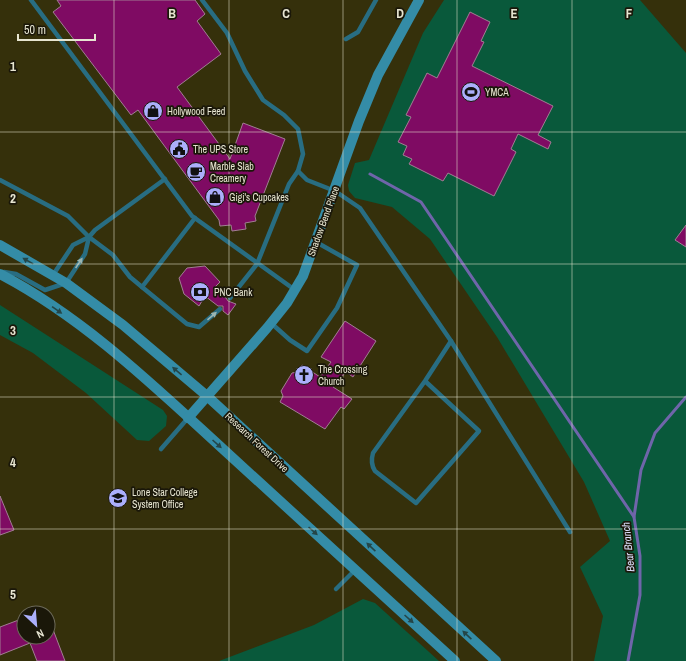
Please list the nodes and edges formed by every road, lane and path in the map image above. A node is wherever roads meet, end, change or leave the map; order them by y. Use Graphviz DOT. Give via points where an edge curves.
graph roads {
  1 [pos="31,0"];
  2 [pos="202,0"];
  3 [pos="376,0"];
  4 [pos="419,0"];
  5 [pos="346,39"];
  6 [pos="298,171"];
  7 [pos="165,179"];
  8 [pos="0,180"];
  9 [pos="335,191"];
  10 [pos="195,218"];
  11 [pos="89,237"];
  12 [pos="316,242"];
  13 [pos="0,245"];
  14 [pos="257,264"];
  15 [pos="0,273"];
  16 [pos="53,275"];
  17 [pos="66,283"];
  18 [pos="142,287"];
  19 [pos="295,290"];
  20 [pos="230,298"];
  21 [pos="220,308"];
  22 [pos="271,323"];
  23 [pos="451,341"];
  24 [pos="425,381"];
  25 [pos="207,396"];
  26 [pos="188,418"];
  27 [pos="161,449"];
  28 [pos="570,532"];
  29 [pos="355,570"];
  30 [pos="336,589"];
  31 [pos="455,661"];
  32 [pos="496,661"];
  1 -- 7 [label="lane"];
  2 -- 6 [label="lane" via="227,33 245,71 263,100 298,129 303,154"];
  3 -- 5 [label="lane" via="358,32"];
  4 -- 9 [label="main road, Shadow Bend Place" via="378,75"];
  6 -- 9 [label="lane" via="307,180"];
  6 -- 14 [label="lane" via="289,184"];
  7 -- 10 [label="lane"];
  7 -- 11 [label="lane"];
  8 -- 11 [label="lane" via="68,216"];
  9 -- 12 [label="main road, Shadow Bend Place"];
  9 -- 23 [label="lane" via="360,208"];
  10 -- 14 [label="lane"];
  10 -- 18 [label="lane"];
  11 -- 16 [label="lane" via="73,245"];
  17 -- 11 [label="lane, one-way" via="85,254"];
  11 -- 18 [label="lane" via="113,255 130,277"];
  12 -- 19 [label="main road, Shadow Bend Place"];
  12 -- 22 [label="lane" via="357,265 337,308 306,351"];
  16 -- 13 [label="main road, Research Forest Drive, one-way"];
  14 -- 19 [label="lane"];
  14 -- 20 [label="lane"];
  15 -- 17 [label="lane" via="16,274 45,290"];
  15 -- 26 [label="main road, one-way" via="56,309 107,347"];
  16 -- 17 [label="main road, Research Forest Drive"];
  25 -- 17 [label="main road, Research Forest Drive, one-way" via="124,325"];
  18 -- 21 [label="lane, one-way" via="188,324 199,326"];
  19 -- 22 [label="main road, Shadow Bend Place"];
  22 -- 25 [label="main road, Shadow Bend Place"];
  23 -- 24 [label="lane"];
  23 -- 28 [label="lane"];
  24 -- 24 [label="lane" via="371,459 375,471 416,503 479,430"];
  25 -- 26 [label="main road, Shadow Bend Place"];
  32 -- 25 [label="main road, Research Forest Drive, one-way"];
  26 -- 27 [label="lane"];
  26 -- 29 [label="main road, one-way"];
  29 -- 30 [label="lane"];
  29 -- 31 [label="main road, one-way"];
}
